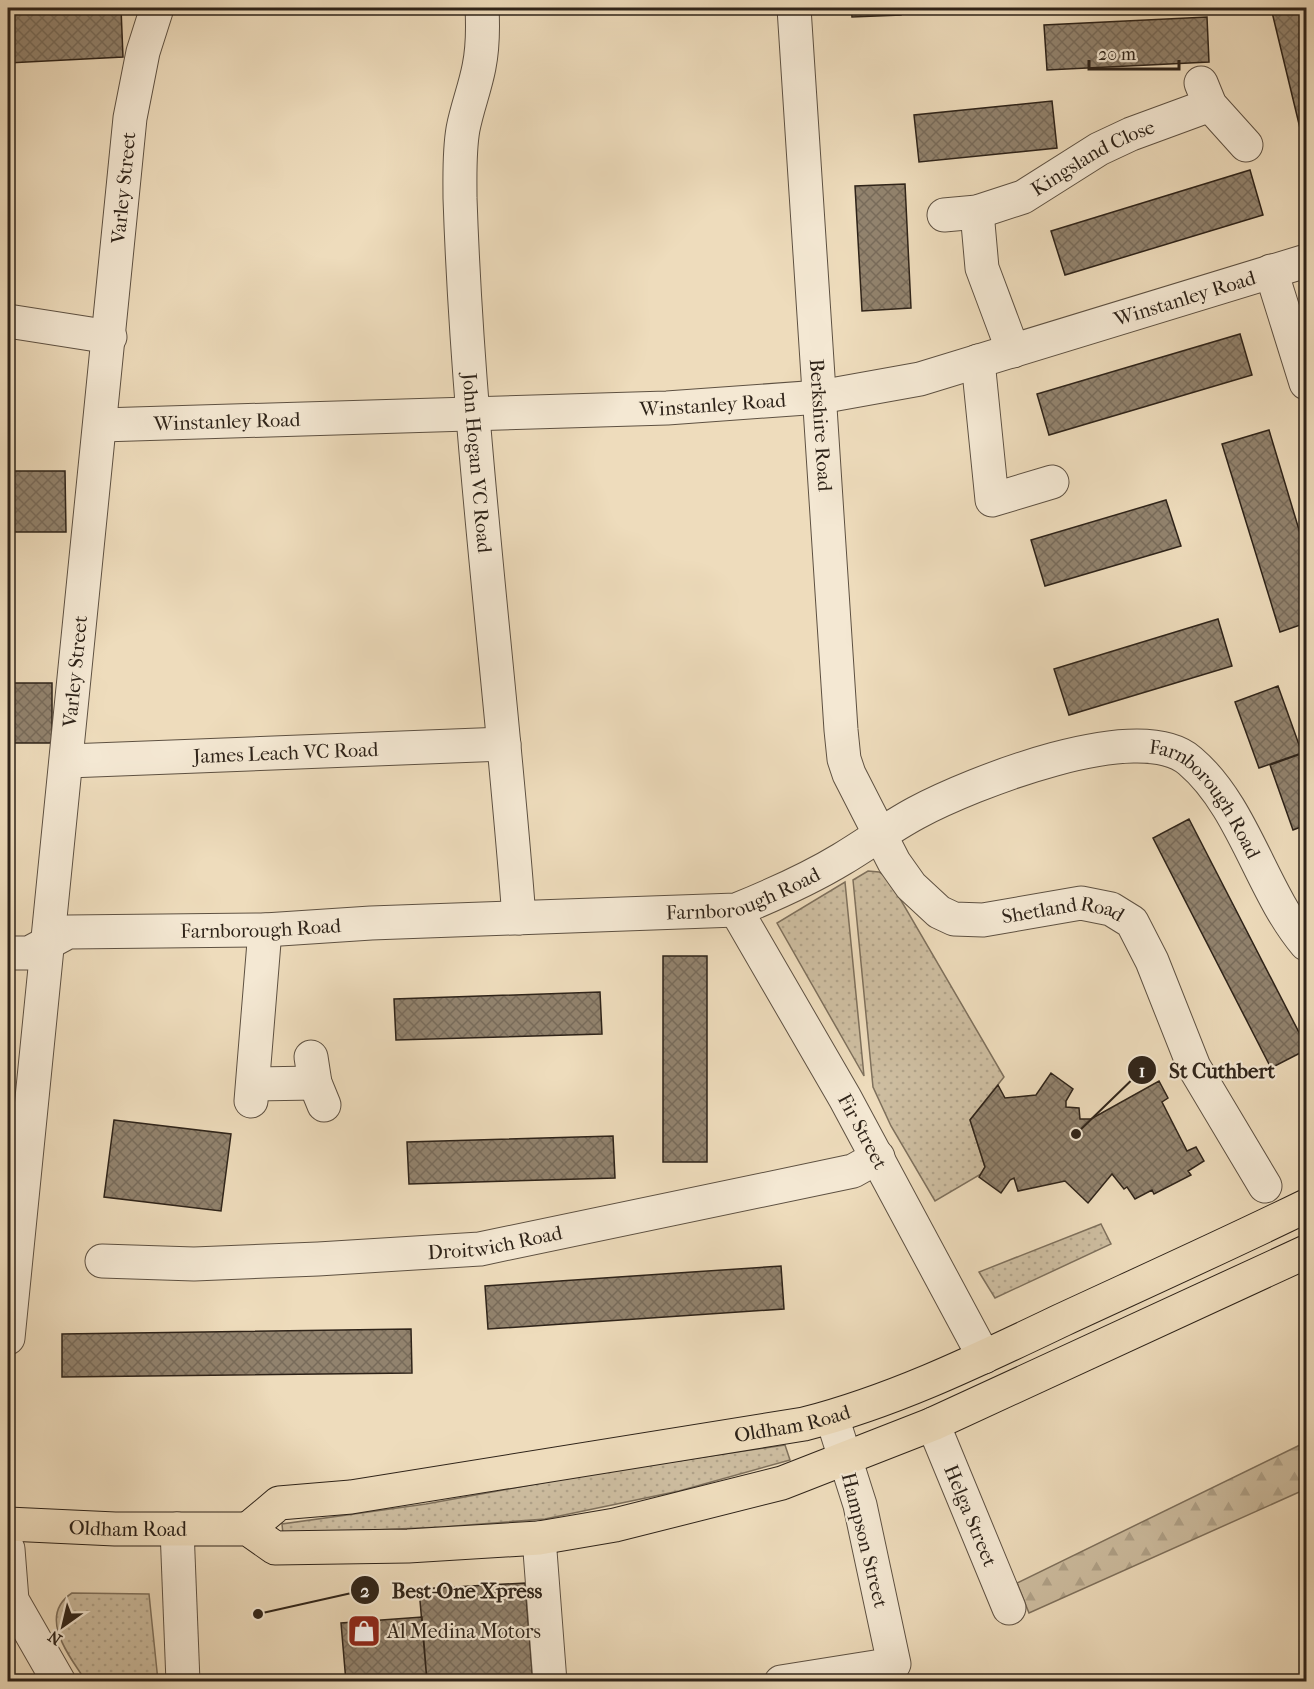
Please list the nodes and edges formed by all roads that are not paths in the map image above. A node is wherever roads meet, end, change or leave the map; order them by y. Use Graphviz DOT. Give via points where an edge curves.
graph roads {
  1 [pos="157,8"];
  2 [pos="482,8"];
  3 [pos="794,8"];
  4 [pos="1246,145"];
  5 [pos="977,212"];
  6 [pos="944,215"];
  7 [pos="1306,261"];
  8 [pos="1272,271"];
  9 [pos="8,321"];
  10 [pos="110,337"];
  11 [pos="1012,351"];
  12 [pos="978,361"];
  13 [pos="1306,384"];
  14 [pos="820,397"];
  15 [pos="471,415"];
  16 [pos="101,425"];
  17 [pos="1052,482"];
  18 [pos="504,744"];
  19 [pos="68,761"];
  20 [pos="879,835"];
  21 [pos="736,910"];
  22 [pos="519,918"];
  23 [pos="265,930"];
  24 [pos="48,944"];
  25 [pos="1306,944"];
  26 [pos="8,953"];
  27 [pos="317,1082"];
  28 [pos="878,1157"];
  29 [pos="1259,1175"];
  30 [pos="1306,1206"];
  31 [pos="1306,1252"];
  32 [pos="102,1261"];
  33 [pos="8,1338"];
  34 [pos="984,1357"];
  35 [pos="832,1417"];
  36 [pos="933,1424"];
  37 [pos="846,1460"];
  38 [pos="8,1524"];
  39 [pos="177,1529"];
  40 [pos="248,1529"];
  41 [pos="539,1538"];
  42 [pos="8,1549"];
  43 [pos="1009,1608"];
  44 [pos="59,1682"];
  45 [pos="183,1682"];
  46 [pos="550,1682"];
  47 [pos="780,1682"];
  1 -- 10 [label="street, Varley Street" via="143,52 130,118"];
  2 -- 15 [label="street, John Hogan VC Road" via="480,65 463,130 459,169"];
  3 -- 14 [label="street, Berkshire Road"];
  4 -- 5 [label="street, Kingsland Close" via="1205,94 1113,142 1023,197"];
  5 -- 6 [label="street, Kingsland Close"];
  5 -- 11 [label="street" via="982,268"];
  7 -- 8 [label="street, Winstanley Road"];
  8 -- 11 [label="street, Winstanley Road"];
  8 -- 13 [label="street"];
  9 -- 10 [label="street"];
  10 -- 16 [label="street, Varley Street"];
  11 -- 12 [label="street, Winstanley Road"];
  12 -- 14 [label="street, Winstanley Road" via="904,383"];
  12 -- 17 [label="street" via="992,500"];
  14 -- 15 [label="street, Winstanley Road" via="667,408"];
  14 -- 20 [label="street, Berkshire Road" via="844,759"];
  15 -- 16 [label="street, Winstanley Road"];
  15 -- 18 [label="street, John Hogan VC Road"];
  16 -- 19 [label="street, Varley Street"];
  18 -- 19 [label="street, James Leach VC Road"];
  18 -- 22 [label="street, John Hogan VC Road"];
  19 -- 24 [label="street, Varley Street"];
  20 -- 21 [label="street, Farnborough Road" via="774,895"];
  20 -- 25 [label="street, Farnborough Road" via="935,804 1044,763 1114,746 1161,747 1189,760 1220,797"];
  20 -- 29 [label="street, Shetland Road" via="911,886 939,912 954,919 1004,917 1082,903 1111,909 1128,918 1142,938 1194,1067"];
  21 -- 22 [label="street, Farnborough Road"];
  21 -- 28 [label="street, Fir Street"];
  22 -- 23 [label="street, Farnborough Road"];
  23 -- 24 [label="street, Farnborough Road" via="68,932"];
  23 -- 27 [label="street" via="252,1092"];
  24 -- 26 [label="street, Farnborough Road" via="29,953"];
  24 -- 33 [label="street, Varley Street"];
  28 -- 32 [label="street, Droitwich Road" via="854,1171 480,1249 195,1264"];
  28 -- 34 [label="street, Fir Street"];
  30 -- 34 [label="highway, Oldham Road"];
  31 -- 36 [label="highway"];
  34 -- 35 [label="highway, Oldham Road" via="881,1401"];
  35 -- 37 [label="street, Hampson Street"];
  35 -- 40 [label="highway, Oldham Road" via="351,1497 279,1503"];
  36 -- 37 [label="highway"];
  36 -- 43 [label="street, Helga Street"];
  37 -- 41 [label="highway" via="782,1483 696,1506"];
  37 -- 47 [label="street, Hampson Street" via="860,1505 894,1664"];
  38 -- 39 [label="highway, Oldham Road"];
  39 -- 40 [label="highway, Oldham Road"];
  39 -- 45 [label="street"];
  40 -- 41 [label="highway" via="275,1548 408,1546"];
  41 -- 46 [label="street"];
  42 -- 44 [label="street" via="12,1600"];
}
